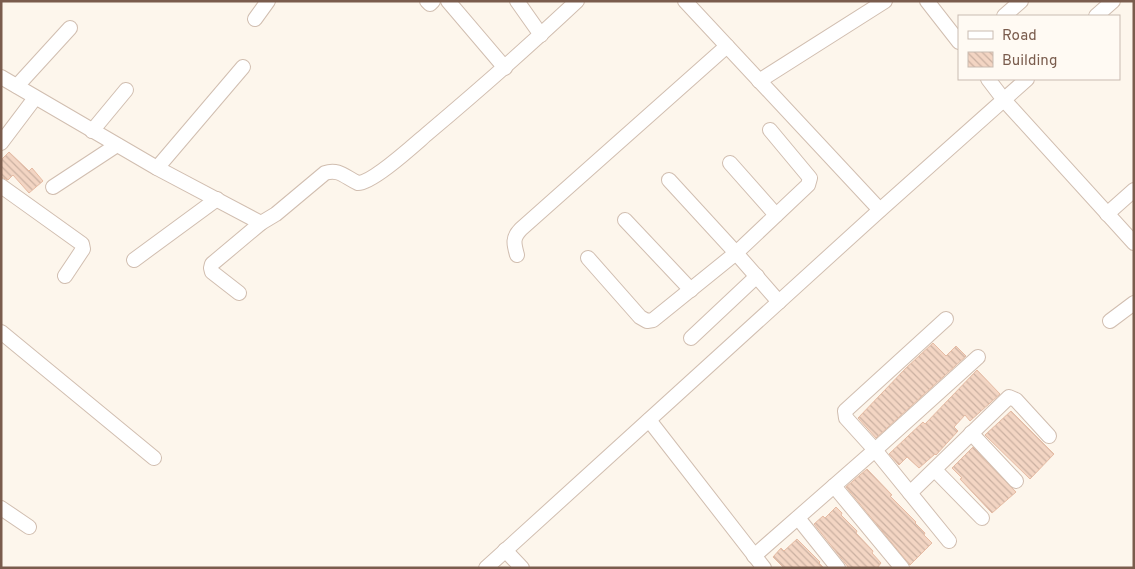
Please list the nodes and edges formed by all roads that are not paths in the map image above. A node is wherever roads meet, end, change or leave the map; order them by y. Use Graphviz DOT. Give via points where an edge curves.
graph roads {
  1 [pos="268,1"];
  2 [pos="427,1"];
  3 [pos="433,1"];
  4 [pos="448,1"];
  5 [pos="517,1"];
  6 [pos="577,1"];
  7 [pos="685,1"];
  8 [pos="885,1"];
  9 [pos="927,1"];
  10 [pos="1021,1"];
  11 [pos="1112,1"];
  12 [pos="1005,15"];
  13 [pos="1097,15"];
  14 [pos="255,19"];
  15 [pos="70,28"];
  16 [pos="541,35"];
  17 [pos="958,41"];
  18 [pos="721,51"];
  19 [pos="243,67"];
  20 [pos="505,68"];
  21 [pos="1,78"];
  22 [pos="759,80"];
  23 [pos="988,80"];
  24 [pos="1026,80"];
  25 [pos="17,86"];
  26 [pos="126,90"];
  27 [pos="35,98"];
  28 [pos="999,104"];
  29 [pos="770,130"];
  30 [pos="92,131"];
  31 [pos="1,143"];
  32 [pos="117,145"];
  33 [pos="730,163"];
  34 [pos="157,168"];
  35 [pos="669,180"];
  36 [pos="1,186"];
  37 [pos="53,188"];
  38 [pos="1134,190"];
  39 [pos="217,199"];
  40 [pos="1107,214"];
  41 [pos="776,215"];
  42 [pos="874,216"];
  43 [pos="625,220"];
  44 [pos="261,224"];
  45 [pos="1134,243"];
  46 [pos="736,253"];
  47 [pos="517,255"];
  48 [pos="588,258"];
  49 [pos="134,260"];
  50 [pos="65,276"];
  51 [pos="757,276"];
  52 [pos="691,290"];
  53 [pos="239,292"];
  54 [pos="779,302"];
  55 [pos="1134,303"];
  56 [pos="946,319"];
  57 [pos="1110,320"];
  58 [pos="1,332"];
  59 [pos="691,338"];
  60 [pos="978,357"];
  61 [pos="649,420"];
  62 [pos="971,433"];
  63 [pos="1049,436"];
  64 [pos="875,450"];
  65 [pos="154,458"];
  66 [pos="935,470"];
  67 [pos="1016,481"];
  68 [pos="834,486"];
  69 [pos="910,493"];
  70 [pos="1,508"];
  71 [pos="798,518"];
  72 [pos="982,518"];
  73 [pos="29,527"];
  74 [pos="949,541"];
  75 [pos="505,550"];
  76 [pos="754,556"];
  77 [pos="486,568"];
  78 [pos="522,568"];
  79 [pos="764,568"];
  80 [pos="838,568"];
  81 [pos="902,568"];
  1 -- 14 [label="street"];
  2 -- 3 [label="street" via="430,4"];
  4 -- 20 [label="street"];
  5 -- 16 [label="street"];
  6 -- 16 [label="street"];
  7 -- 18 [label="street"];
  8 -- 22 [label="street"];
  9 -- 17 [label="street"];
  10 -- 12 [label="street"];
  11 -- 13 [label="street"];
  15 -- 25 [label="street"];
  16 -- 20 [label="street"];
  18 -- 22 [label="street"];
  18 -- 47 [label="street" via="520,229 513,242"];
  19 -- 34 [label="street"];
  20 -- 44 [label="street" via="370,179 358,183 336,172 325,174"];
  21 -- 25 [label="street"];
  22 -- 42 [label="street"];
  23 -- 28 [label="street"];
  24 -- 28 [label="street"];
  25 -- 27 [label="street"];
  26 -- 30 [label="street"];
  27 -- 30 [label="street"];
  27 -- 31 [label="street"];
  28 -- 40 [label="street"];
  28 -- 42 [label="street"];
  29 -- 41 [label="street" via="810,178 808,185"];
  30 -- 32 [label="street"];
  32 -- 34 [label="street"];
  32 -- 37 [label="street"];
  33 -- 41 [label="street"];
  34 -- 39 [label="street"];
  35 -- 46 [label="street"];
  36 -- 50 [label="street" via="82,244 83,249"];
  38 -- 40 [label="street"];
  39 -- 44 [label="street"];
  39 -- 49 [label="street"];
  40 -- 45 [label="street"];
  41 -- 46 [label="street"];
  42 -- 54 [label="street"];
  43 -- 52 [label="street"];
  44 -- 53 [label="street" via="210,268"];
  46 -- 51 [label="street"];
  46 -- 52 [label="street"];
  48 -- 52 [label="street" via="647,321 653,320"];
  51 -- 54 [label="street"];
  51 -- 59 [label="street"];
  54 -- 61 [label="street"];
  55 -- 57 [label="street"];
  56 -- 64 [label="street" via="846,408 846,418"];
  58 -- 65 [label="street"];
  60 -- 64 [label="street"];
  61 -- 75 [label="street"];
  61 -- 76 [label="street"];
  62 -- 63 [label="street" via="1009,397 1016,400"];
  62 -- 66 [label="street"];
  62 -- 67 [label="street"];
  64 -- 68 [label="street"];
  64 -- 69 [label="street"];
  66 -- 69 [label="street"];
  66 -- 72 [label="street"];
  68 -- 71 [label="street"];
  68 -- 81 [label="street"];
  69 -- 74 [label="street"];
  70 -- 73 [label="street"];
  71 -- 76 [label="street"];
  71 -- 80 [label="street"];
  75 -- 77 [label="street"];
  75 -- 78 [label="street"];
  76 -- 79 [label="street"];
}
